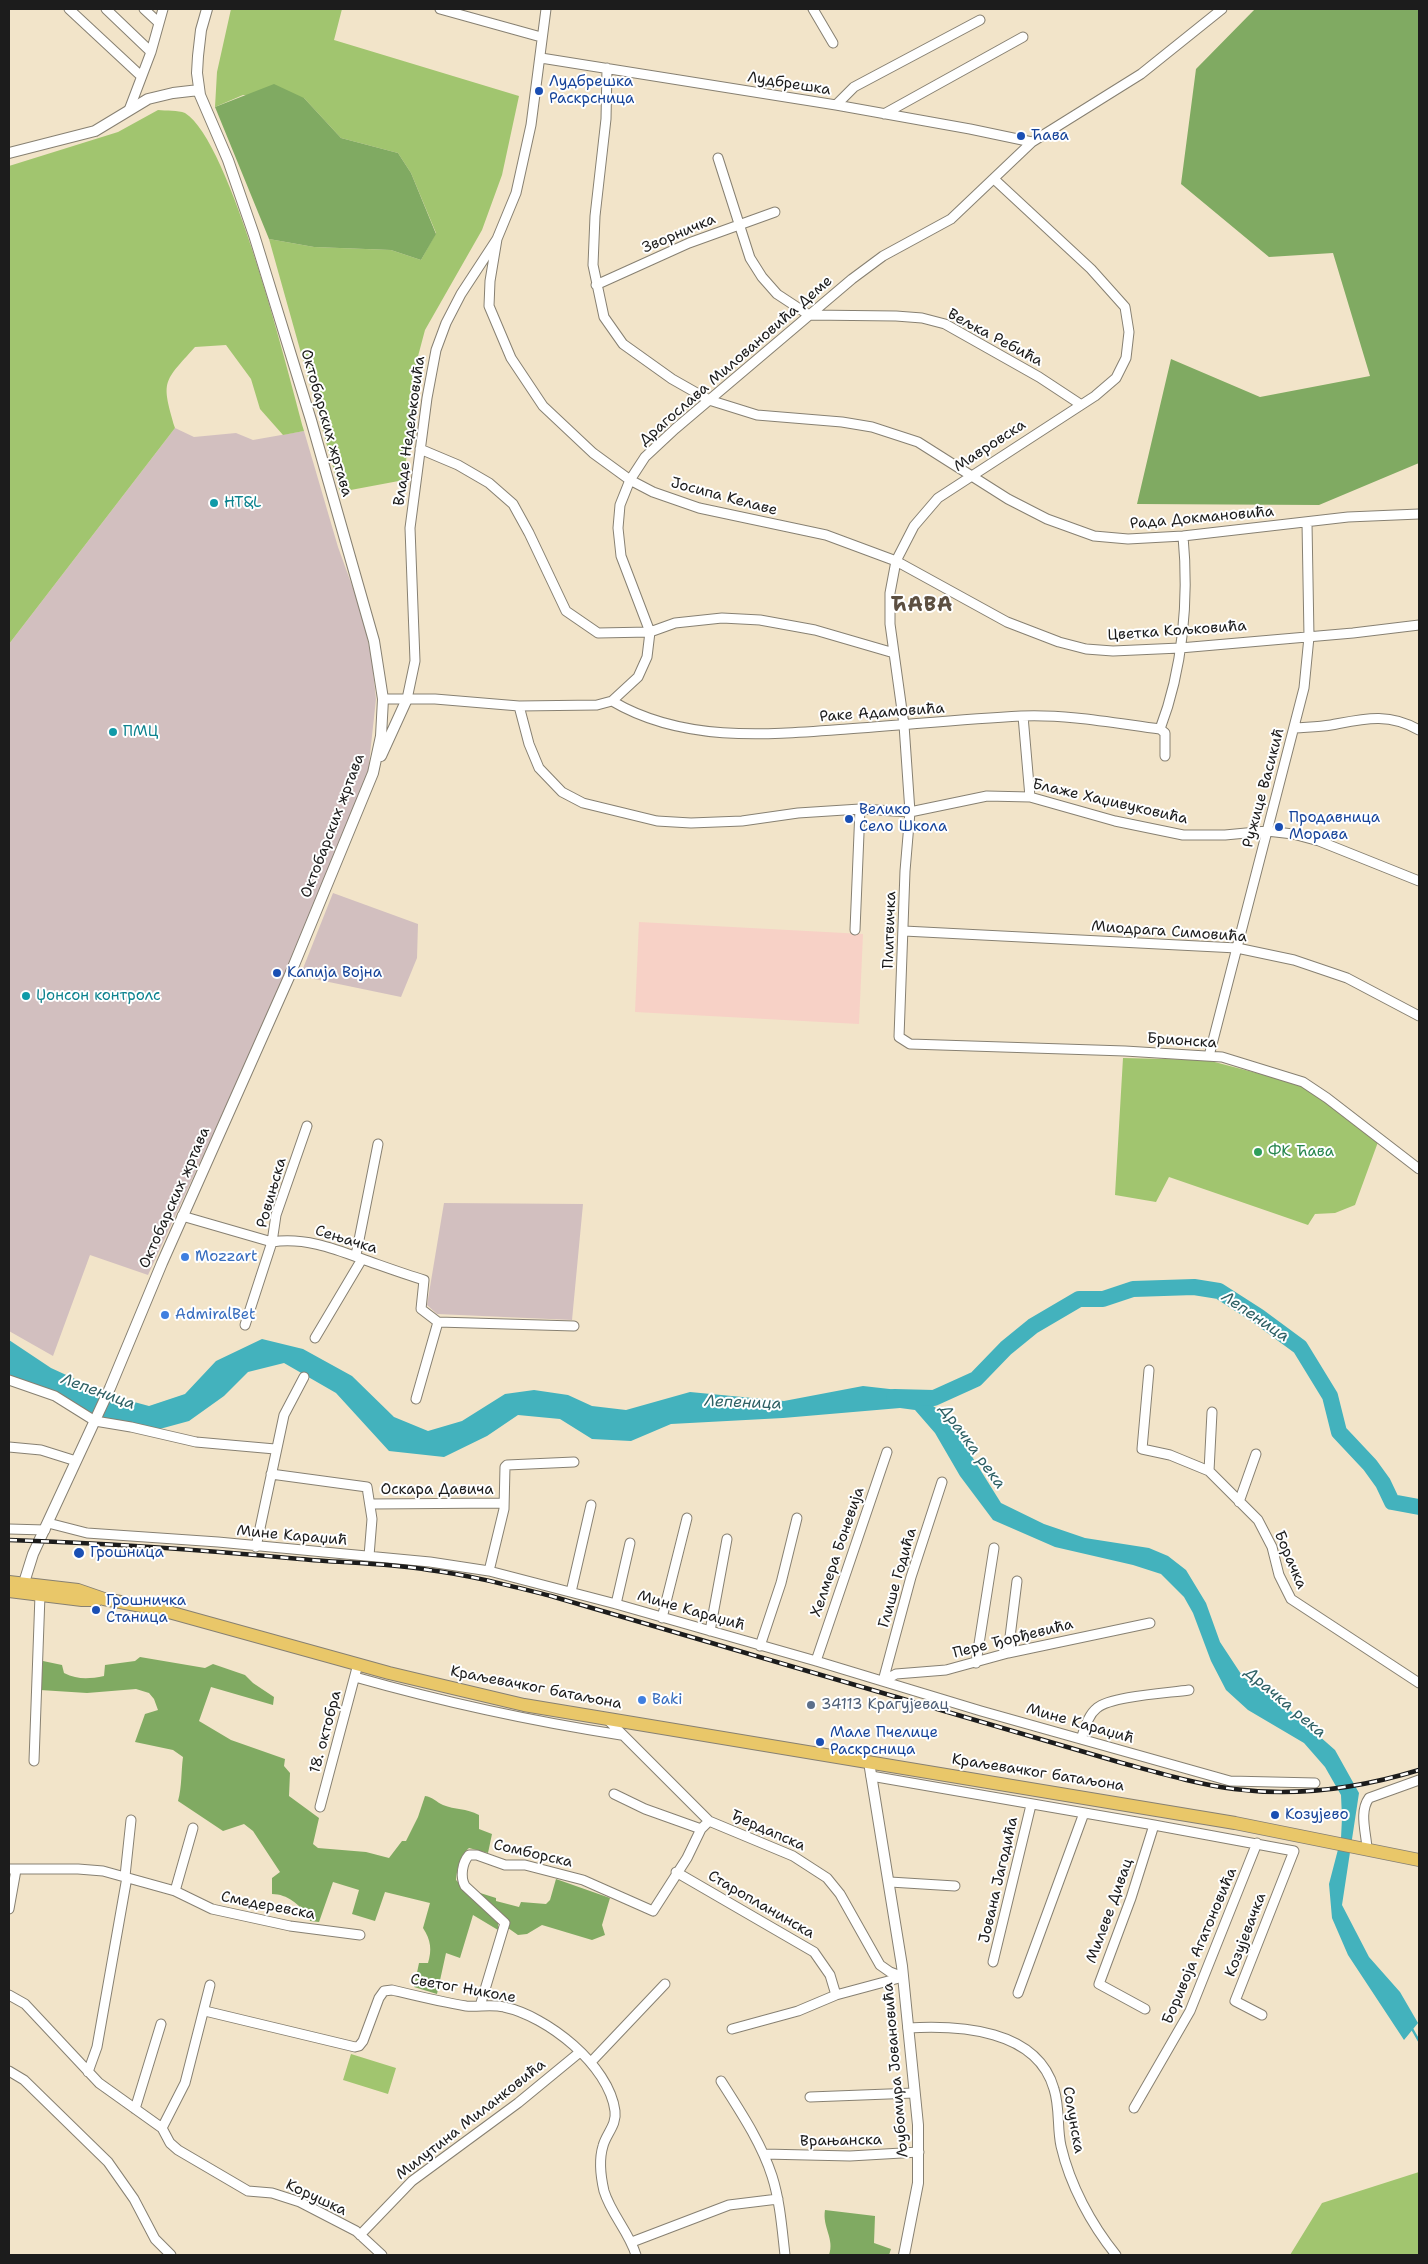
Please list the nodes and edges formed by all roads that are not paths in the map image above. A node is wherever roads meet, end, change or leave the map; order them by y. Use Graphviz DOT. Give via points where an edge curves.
graph roads {
  1 [pos="69,9"];
  2 [pos="106,9"];
  3 [pos="144,9"];
  4 [pos="163,9"];
  5 [pos="207,9"];
  6 [pos="440,9"];
  7 [pos="546,9"];
  8 [pos="813,9"];
  9 [pos="1222,9"];
  10 [pos="980,20"];
  11 [pos="158,22"];
  12 [pos="541,37"];
  13 [pos="1023,37"];
  14 [pos="833,43"];
  15 [pos="151,52"];
  16 [pos="541,58"];
  17 [pos="607,68"];
  18 [pos="141,76"];
  19 [pos="138,86"];
  20 [pos="199,90"];
  21 [pos="151,98"];
  22 [pos="836,105"];
  23 [pos="129,110"];
  24 [pos="884,114"];
  25 [pos="1032,142"];
  26 [pos="9,153"];
  27 [pos="718,158"];
  28 [pos="994,179"];
  29 [pos="775,212"];
  30 [pos="739,224"];
  31 [pos="497,239"];
  32 [pos="596,286"];
  33 [pos="809,315"];
  34 [pos="709,400"];
  35 [pos="1080,404"];
  36 [pos="420,449"];
  37 [pos="971,476"];
  38 [pos="630,480"];
  39 [pos="1419,514"];
  40 [pos="1307,523"];
  41 [pos="1183,536"];
  42 [pos="896,561"];
  43 [pos="1419,626"];
  44 [pos="650,632"];
  45 [pos="1309,637"];
  46 [pos="1180,648"];
  47 [pos="894,653"];
  48 [pos="383,699"];
  49 [pos="407,699"];
  50 [pos="612,701"];
  51 [pos="519,706"];
  52 [pos="1023,716"];
  53 [pos="904,725"];
  54 [pos="1295,728"];
  55 [pos="1160,729"];
  56 [pos="1419,730"];
  57 [pos="1165,756"];
  58 [pos="373,773"];
  59 [pos="1030,796"];
  60 [pos="860,809"];
  61 [pos="910,812"];
  62 [pos="1267,831"];
  63 [pos="1419,881"];
  64 [pos="855,930"];
  65 [pos="904,931"];
  66 [pos="1237,948"];
  67 [pos="1419,1016"];
  68 [pos="910,1044"];
  69 [pos="1208,1056"];
  70 [pos="307,1126"];
  71 [pos="378,1144"];
  72 [pos="1419,1169"];
  73 [pos="182,1216"];
  74 [pos="272,1242"];
  75 [pos="359,1257"];
  76 [pos="438,1322"];
  77 [pos="245,1324"];
  78 [pos="574,1326"];
  79 [pos="315,1338"];
  80 [pos="1149,1370"];
  81 [pos="304,1376"];
  82 [pos="9,1380"];
  83 [pos="416,1399"];
  84 [pos="1212,1412"];
  85 [pos="97,1417"];
  86 [pos="9,1447"];
  87 [pos="275,1449"];
  88 [pos="887,1452"];
  89 [pos="1256,1454"];
  90 [pos="76,1461"];
  91 [pos="574,1462"];
  92 [pos="1209,1471"];
  93 [pos="271,1474"];
  94 [pos="942,1482"];
  95 [pos="1240,1502"];
  96 [pos="503,1503"];
  97 [pos="371,1504"];
  98 [pos="590,1505"];
  99 [pos="687,1518"];
  100 [pos="797,1518"];
  101 [pos="46,1527"];
  102 [pos="9,1529"];
  103 [pos="727,1539"];
  104 [pos="630,1543"];
  105 [pos="256,1547"];
  106 [pos="994,1548"];
  107 [pos="369,1556"];
  108 [pos="489,1571"];
  109 [pos="1017,1581"];
  110 [pos="9,1582"];
  111 [pos="18,1589"];
  112 [pos="571,1592"];
  113 [pos="40,1594"];
  114 [pos="104,1599"];
  115 [pos="616,1604"];
  116 [pos="662,1618"];
  117 [pos="1150,1623"];
  118 [pos="710,1631"];
  119 [pos="760,1646"];
  120 [pos="1008,1653"];
  121 [pos="816,1661"];
  122 [pos="976,1663"];
  123 [pos="358,1664"];
  124 [pos="355,1678"];
  125 [pos="883,1682"];
  126 [pos="1419,1683"];
  127 [pos="1189,1690"];
  128 [pos="606,1719"];
  129 [pos="622,1735"];
  130 [pos="1081,1738"];
  131 [pos="34,1761"];
  132 [pos="869,1762"];
  133 [pos="871,1776"];
  134 [pos="1419,1780"];
  135 [pos="1315,1783"];
  136 [pos="614,1794"];
  137 [pos="1031,1805"];
  138 [pos="320,1807"];
  139 [pos="1084,1813"];
  140 [pos="131,1820"];
  141 [pos="709,1820"];
  142 [pos="1154,1825"];
  143 [pos="193,1828"];
  144 [pos="701,1829"];
  145 [pos="1257,1843"];
  146 [pos="1365,1848"];
  147 [pos="1419,1860"];
  148 [pos="12,1870"];
  149 [pos="676,1872"];
  150 [pos="126,1876"];
  151 [pos="890,1882"];
  152 [pos="955,1886"];
  153 [pos="175,1891"];
  154 [pos="9,1909"];
  155 [pos="360,1935"];
  156 [pos="993,1962"];
  157 [pos="903,1977"];
  158 [pos="665,1984"];
  159 [pos="210,1985"];
  160 [pos="1018,1994"];
  161 [pos="9,1995"];
  162 [pos="836,1995"];
  163 [pos="480,2006"];
  164 [pos="1145,2009"];
  165 [pos="204,2011"];
  166 [pos="1262,2015"];
  167 [pos="161,2024"];
  168 [pos="732,2028"];
  169 [pos="908,2028"];
  170 [pos="580,2052"];
  171 [pos="591,2062"];
  172 [pos="9,2071"];
  173 [pos="88,2072"];
  174 [pos="721,2082"];
  175 [pos="914,2093"];
  176 [pos="810,2097"];
  177 [pos="1134,2108"];
  178 [pos="135,2109"];
  179 [pos="162,2128"];
  180 [pos="919,2152"];
  181 [pos="764,2154"];
  182 [pos="778,2199"];
  183 [pos="360,2235"];
  184 [pos="632,2242"];
  185 [pos="171,2255"];
  186 [pos="382,2255"];
  187 [pos="636,2255"];
  188 [pos="785,2255"];
  189 [pos="904,2255"];
  190 [pos="1116,2255"];
  1 -- 18 [label="street"];
  2 -- 15 [label="street"];
  3 -- 11 [label="street"];
  4 -- 11 [label="street"];
  5 -- 20 [label="street, Октобарских жртава" via="198,56"];
  6 -- 12 [label="street"];
  7 -- 12 [label="street, Владе Недељковића"];
  8 -- 14 [label="street"];
  9 -- 25 [label="street, Драгослава Миловановића Деме" via="1141,74"];
  10 -- 22 [label="street" via="854,87"];
  11 -- 15 [label="street"];
  12 -- 16 [label="street, Владе Недељковића"];
  13 -- 24 [label="street"];
  15 -- 18 [label="street"];
  16 -- 17 [label="street, Лудбрешка"];
  16 -- 31 [label="street, Владе Недељковића" via="531,126 516,193"];
  17 -- 22 [label="street, Лудбрешка"];
  17 -- 32 [label="street, Рада Докмановића" via="603,163 593,242"];
  18 -- 19 [label="street"];
  19 -- 21 [label="street"];
  19 -- 23 [label="street"];
  20 -- 21 [label="street"];
  20 -- 48 [label="street, Октобарских жртава" via="254,235 311,420 374,641"];
  21 -- 23 [label="street"];
  22 -- 24 [label="street, Лудбрешка"];
  23 -- 26 [label="street" via="95,131"];
  24 -- 25 [label="street, Лудбрешка"];
  25 -- 28 [label="street, Драгослава Миловановића Деме"];
  27 -- 30 [label="street"];
  28 -- 33 [label="street, Драгослава Миловановића Деме" via="951,219 883,256"];
  28 -- 35 [label="street, Мавровска" via="1091,269 1125,307 1129,332 1126,358 1116,378"];
  29 -- 30 [label="street, Зворничка"];
  30 -- 32 [label="street, Зворничка"];
  30 -- 33 [label="street" via="750,258 762,277 777,294"];
  31 -- 36 [label="street, Владе Недељковића" via="461,294 436,350"];
  31 -- 38 [label="street, Јосипа Келаве" via="489,306 511,358 543,406 593,453"];
  32 -- 34 [label="street, Рада Докмановића" via="604,317 623,344 672,379"];
  33 -- 34 [label="street, Драгослава Миловановића Деме"];
  33 -- 35 [label="street, Вељка Ребића" via="896,316 945,324"];
  34 -- 37 [label="street, Рада Докмановића" via="757,415 872,427 918,442"];
  34 -- 38 [label="street, Драгослава Миловановића Деме" via="646,457"];
  35 -- 37 [label="street, Мавровска"];
  36 -- 44 [label="street" via="489,483 513,504 566,611 577,620 598,633"];
  36 -- 49 [label="street, Владе Недељковића" via="410,528 415,660"];
  37 -- 41 [label="street, Рада Докмановића" via="1040,515 1094,536 1128,539"];
  37 -- 42 [label="street, Мавровска" via="938,498 928,509 914,526"];
  38 -- 42 [label="street, Јосипа Келаве" via="699,508 826,535"];
  38 -- 44 [label="street, Драгослава Миловановића Деме" via="620,505 618,528 622,556"];
  39 -- 40 [label="street, Рада Докмановића" via="1348,517"];
  40 -- 41 [label="street, Рада Докмановића"];
  40 -- 45 [label="street, Ружице Васикић"];
  41 -- 46 [label="street" via="1185,588"];
  42 -- 46 [label="street, Цветка Кољковића" via="1007,622 1059,642 1113,651"];
  42 -- 47 [label="street, Мавровска" via="890,593"];
  43 -- 45 [label="street, Цветка Кољковића"];
  44 -- 47 [label="street" via="675,623 722,618 760,620 815,630"];
  44 -- 50 [label="street, Драгослава Миловановића Деме" via="647,657 638,677"];
  45 -- 46 [label="street, Цветка Кољковића"];
  45 -- 54 [label="street, Ружице Васикић" via="1304,688"];
  46 -- 55 [label="street"];
  47 -- 53 [label="street, Мавровска"];
  48 -- 49 [label="street"];
  48 -- 58 [label="street, Октобарских жртава"];
  49 -- 51 [label="street"];
  49 -- 58 [label="street"];
  50 -- 51 [label="street" via="597,705"];
  50 -- 53 [label="street, Раке Адамовића" via="659,723 733,735"];
  51 -- 60 [label="street, Блаже Хаџивуковића" via="539,768 562,792 583,803 657,821 691,823"];
  52 -- 53 [label="street, Раке Адамовића"];
  52 -- 55 [label="street, Раке Адамовића" via="1061,717"];
  52 -- 59 [label="street"];
  53 -- 61 [label="street, Мавровска"];
  54 -- 56 [label="street" via="1373,718 1394,720"];
  54 -- 62 [label="street, Ружице Васикић"];
  55 -- 57 [label="street" via="1166,733"];
  58 -- 73 [label="street, Октобарских жртава" via="288,977"];
  59 -- 61 [label="street, Блаже Хаџивуковића" via="987,796"];
  59 -- 62 [label="street, Блаже Хаџивуковића" via="1183,835"];
  60 -- 61 [label="street, Блаже Хаџивуковића"];
  60 -- 64 [label="street"];
  61 -- 65 [label="street, Плитвичка"];
  62 -- 63 [label="street, Блаже Хаџивуковића" via="1319,841"];
  62 -- 66 [label="street, Ружице Васикић"];
  65 -- 66 [label="street, Миодрага Симовића"];
  65 -- 68 [label="street, Плитвичка" via="899,1037"];
  66 -- 67 [label="street, Миодрага Симовића" via="1294,960 1347,978"];
  66 -- 69 [label="street, Ружице Васикић"];
  68 -- 69 [label="street, Брионска"];
  69 -- 72 [label="street, Брионска" via="1303,1082"];
  70 -- 74 [label="street, Ровињска" via="276,1215"];
  71 -- 75 [label="street"];
  73 -- 74 [label="street, Сењачка"];
  73 -- 85 [label="street, Октобарских жртава"];
  74 -- 75 [label="street, Сењачка" via="312,1242"];
  74 -- 77 [label="street, Ровињска"];
  75 -- 76 [label="street, Сењачка" via="424,1280 421,1309"];
  75 -- 79 [label="street"];
  76 -- 78 [label="street"];
  76 -- 83 [label="street"];
  80 -- 92 [label="street, Борачка" via="1142,1448"];
  81 -- 87 [label="street" via="284,1415"];
  82 -- 85 [label="street" via="55,1396"];
  84 -- 92 [label="street"];
  85 -- 87 [label="street" via="196,1442"];
  85 -- 90 [label="street, Октобарских жртава"];
  86 -- 90 [label="street" via="41,1450"];
  87 -- 93 [label="street"];
  88 -- 121 [label="street, Хелмера Боневија"];
  89 -- 95 [label="street"];
  90 -- 101 [label="street, Октобарских жртава"];
  91 -- 96 [label="street" via="507,1464"];
  92 -- 95 [label="street, Борачка"];
  93 -- 97 [label="street, Оскара Давича" via="367,1487"];
  93 -- 105 [label="street"];
  94 -- 125 [label="street, Глише Годића" via="911,1577"];
  95 -- 126 [label="street, Борачка" via="1258,1520 1291,1599"];
  96 -- 97 [label="street, Оскара Давича"];
  96 -- 108 [label="street"];
  97 -- 107 [label="street, Оскара Давича"];
  98 -- 112 [label="street"];
  99 -- 116 [label="street"];
  100 -- 119 [label="street"];
  101 -- 102 [label="street, Мине Караџић"];
  101 -- 105 [label="street, Мине Караџић"];
  101 -- 111 [label="street, Октобарских жртава"];
  103 -- 118 [label="street"];
  104 -- 115 [label="street"];
  105 -- 107 [label="street, Мине Караџић"];
  106 -- 122 [label="street"];
  107 -- 108 [label="street, Мине Караџић"];
  108 -- 112 [label="street, Мине Караџић"];
  109 -- 120 [label="street"];
  110 -- 111 [label="main road, Краљевачког батаљона"];
  111 -- 113 [label="main road, Краљевачког батаљона"];
  111 -- 114 [label="main road, Краљевачког батаљона" via="78,1590"];
  112 -- 115 [label="street, Мине Караџић"];
  113 -- 114 [label="main road, Краљевачког батаљона" via="82,1600"];
  113 -- 131 [label="street"];
  114 -- 123 [label="main road, Краљевачког батаљона" via="187,1616"];
  115 -- 116 [label="street, Мине Караџић"];
  116 -- 118 [label="street, Мине Караџић"];
  117 -- 120 [label="street, Пере Ђорђевића"];
  118 -- 119 [label="street, Мине Караџић"];
  119 -- 121 [label="street, Мине Караџић"];
  120 -- 122 [label="street, Пере Ђорђевића"];
  121 -- 125 [label="street, Мине Караџић"];
  122 -- 125 [label="street, Пере Ђорђевића" via="946,1670 896,1674"];
  123 -- 124 [label="street, 18. октобра"];
  123 -- 128 [label="main road, Краљевачког батаљона" via="500,1700"];
  124 -- 129 [label="street" via="532,1721"];
  124 -- 138 [label="street, 18. октобра"];
  125 -- 130 [label="street, Мине Караџић"];
  127 -- 130 [label="street" via="1102,1704 1092,1712"];
  128 -- 129 [label="street, Ђердапска"];
  128 -- 132 [label="main road, Краљевачког батаљона"];
  129 -- 141 [label="street, Ђердапска"];
  130 -- 135 [label="street, Мине Караџић" via="1230,1781"];
  132 -- 133 [label="street, Љубомира Јовановића"];
  132 -- 146 [label="main road, Краљевачког батаљона"];
  133 -- 137 [label="street"];
  133 -- 151 [label="street, Љубомира Јовановића"];
  134 -- 146 [label="street" via="1372,1796 1365,1804"];
  136 -- 144 [label="street" via="652,1812"];
  137 -- 139 [label="street"];
  137 -- 156 [label="street, Јована Јагодића"];
  139 -- 142 [label="street"];
  139 -- 160 [label="street"];
  140 -- 150 [label="street"];
  141 -- 144 [label="street, Сомборска"];
  141 -- 157 [label="street, Ђердапска" via="793,1856 827,1878 840,1894 880,1965"];
  142 -- 145 [label="street"];
  142 -- 164 [label="street, Милеве Дивац" via="1131,1898 1098,1984"];
  143 -- 153 [label="street"];
  144 -- 149 [label="street, Сомборска"];
  145 -- 166 [label="street, Козујевачка" via="1294,1851 1235,2001"];
  145 -- 177 [label="street, Боривоја Агатоновића" via="1190,2012"];
  146 -- 147 [label="main road"];
  148 -- 150 [label="street, Смедеревска" via="78,1869"];
  148 -- 154 [label="street"];
  149 -- 162 [label="street, Старопланинска" via="814,1952 830,1975"];
  149 -- 163 [label="street, Сомборска" via="653,1911 583,1880 469,1855 461,1879 505,1923"];
  150 -- 153 [label="street, Смедеревска"];
  150 -- 173 [label="street" via="98,2047"];
  151 -- 152 [label="street"];
  151 -- 157 [label="street, Љубомира Јовановића"];
  153 -- 155 [label="street, Смедеревска" via="212,1909 290,1926"];
  157 -- 162 [label="street"];
  157 -- 169 [label="street, Љубомира Јовановића"];
  158 -- 171 [label="street"];
  159 -- 165 [label="street"];
  161 -- 173 [label="street, Корушка" via="24,2004 58,2037"];
  162 -- 168 [label="street" via="798,2011"];
  163 -- 165 [label="street, Светог Николе" via="384,1991 363,2041 355,2047"];
  163 -- 170 [label="street, Светог Николе" via="504,2007 526,2014 549,2026"];
  165 -- 179 [label="street" via="180,2095"];
  167 -- 178 [label="street"];
  169 -- 175 [label="street, Љубомира Јовановића"];
  169 -- 190 [label="street, Солунска" via="962,2028 986,2033 1010,2041 1041,2064 1055,2090 1062,2149 1080,2199"];
  170 -- 171 [label="street, Светог Николе"];
  170 -- 183 [label="street, Милутина Миланковића" via="518,2103 412,2181"];
  171 -- 184 [label="street, Светог Николе" via="612,2097 615,2112 615,2120 602,2149 604,2191"];
  172 -- 185 [label="street" via="24,2080 108,2162 134,2199 155,2239"];
  173 -- 178 [label="street, Корушка"];
  174 -- 181 [label="street"];
  175 -- 176 [label="street"];
  175 -- 180 [label="street, Љубомира Јовановића"];
  178 -- 179 [label="street, Корушка"];
  179 -- 183 [label="street, Корушка" via="178,2150 242,2188 286,2196"];
  180 -- 181 [label="street, Врањанска" via="850,2156"];
  180 -- 189 [label="street, Љубомира Јовановића" via="916,2199"];
  181 -- 182 [label="street"];
  182 -- 184 [label="street" via="729,2205"];
  182 -- 188 [label="street"];
  183 -- 186 [label="street, Корушка"];
  184 -- 187 [label="street, Светог Николе"];
}
